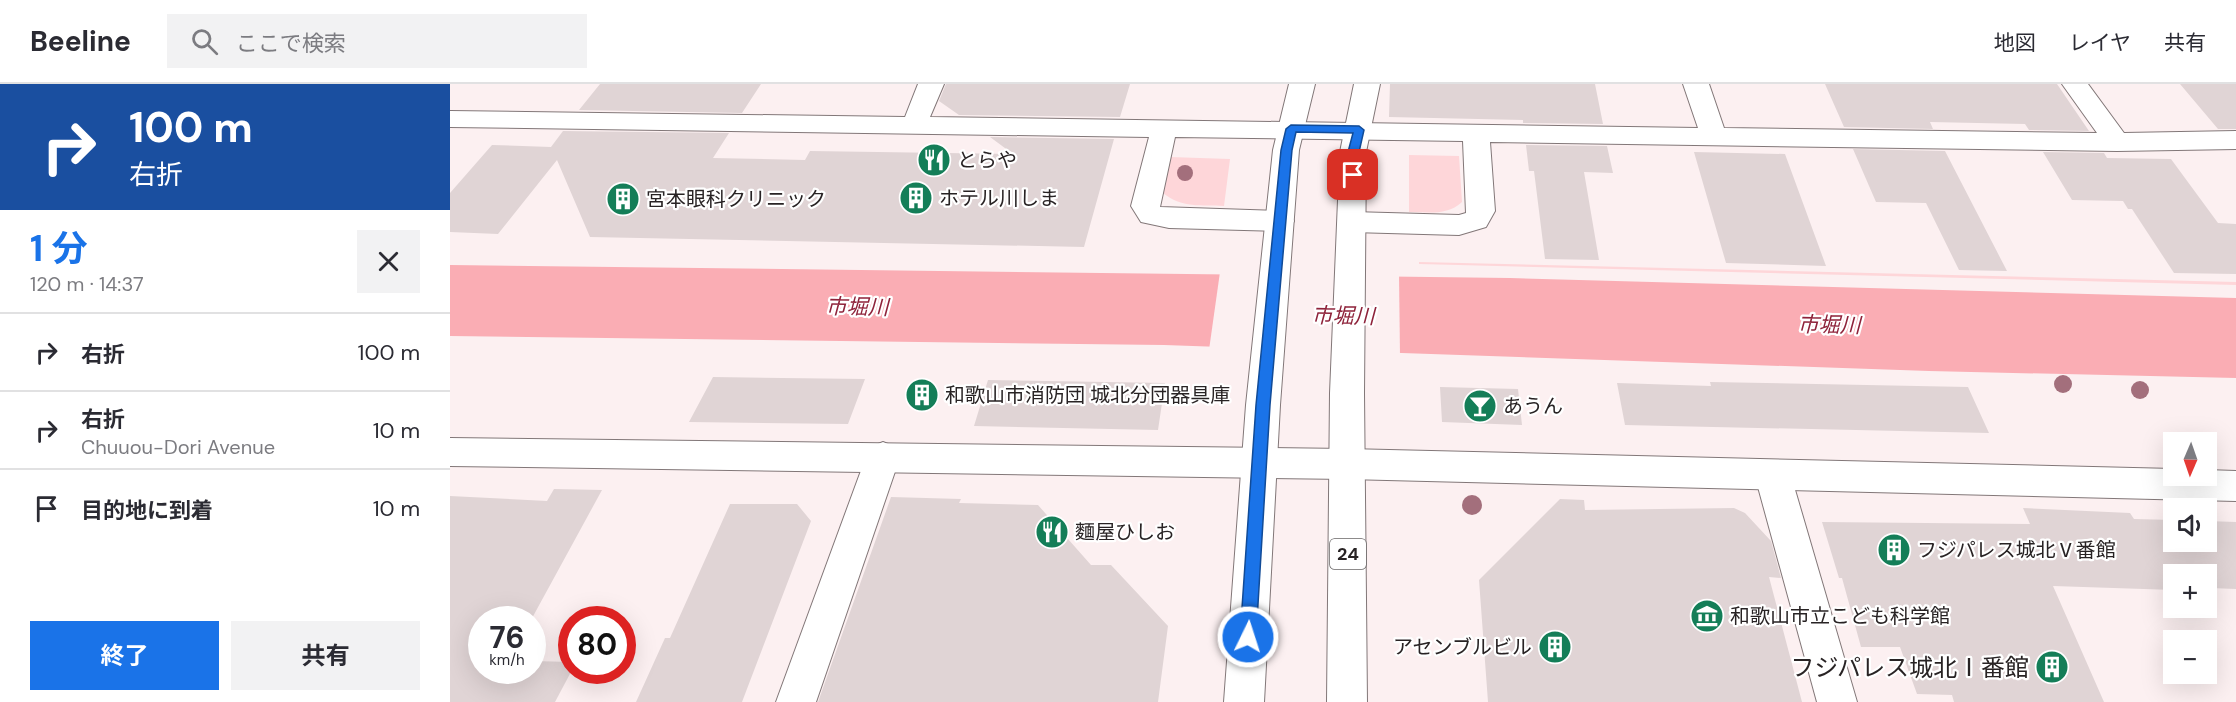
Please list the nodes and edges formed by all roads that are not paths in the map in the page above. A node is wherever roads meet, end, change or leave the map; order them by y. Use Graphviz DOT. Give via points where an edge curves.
graph roads {
  1 [pos="931,84"];
  2 [pos="1302,84"];
  3 [pos="1367,84"];
  4 [pos="1696,84"];
  5 [pos="2075,84"];
  6 [pos="450,119"];
  7 [pos="914,126"];
  8 [pos="1164,129"];
  9 [pos="1291,129"];
  10 [pos="1359,130"];
  11 [pos="1476,132"];
  12 [pos="1714,136"];
  13 [pos="2236,140"];
  14 [pos="2117,142"];
  15 [pos="1280,220"];
  16 [pos="1352,237"];
  17 [pos="450,452"];
  18 [pos="883,457"];
  19 [pos="1259,463"];
  20 [pos="1347,464"];
  21 [pos="1773,476"];
  22 [pos="2236,486"];
  23 [pos="796,702"];
  24 [pos="1244,702"];
  25 [pos="1347,702"];
  26 [pos="1838,702"];
  1 -- 7 [label="main road"];
  2 -- 9 [label="main road"];
  3 -- 10 [label="main road, 24"];
  4 -- 12 [label="main road"];
  5 -- 14 [label="main road"];
  6 -- 7 [label="main road"];
  7 -- 8 [label="main road"];
  8 -- 9 [label="main road"];
  8 -- 15 [label="main road" via="1145,206 1151,215"];
  9 -- 10 [label="main road"];
  9 -- 15 [label="main road"];
  10 -- 11 [label="main road"];
  10 -- 16 [label="main road, 24" via="1353,152"];
  11 -- 12 [label="main road"];
  11 -- 16 [label="main road" via="1481,211 1476,220"];
  12 -- 14 [label="main road"];
  13 -- 14 [label="main road"];
  15 -- 19 [label="main road"];
  16 -- 20 [label="main road, 24"];
  17 -- 18 [label="main road"];
  18 -- 19 [label="main road"];
  18 -- 23 [label="main road"];
  19 -- 20 [label="main road"];
  19 -- 24 [label="main road"];
  20 -- 21 [label="main road"];
  20 -- 25 [label="main road, 24"];
  21 -- 22 [label="main road"];
  21 -- 26 [label="main road"];
}
